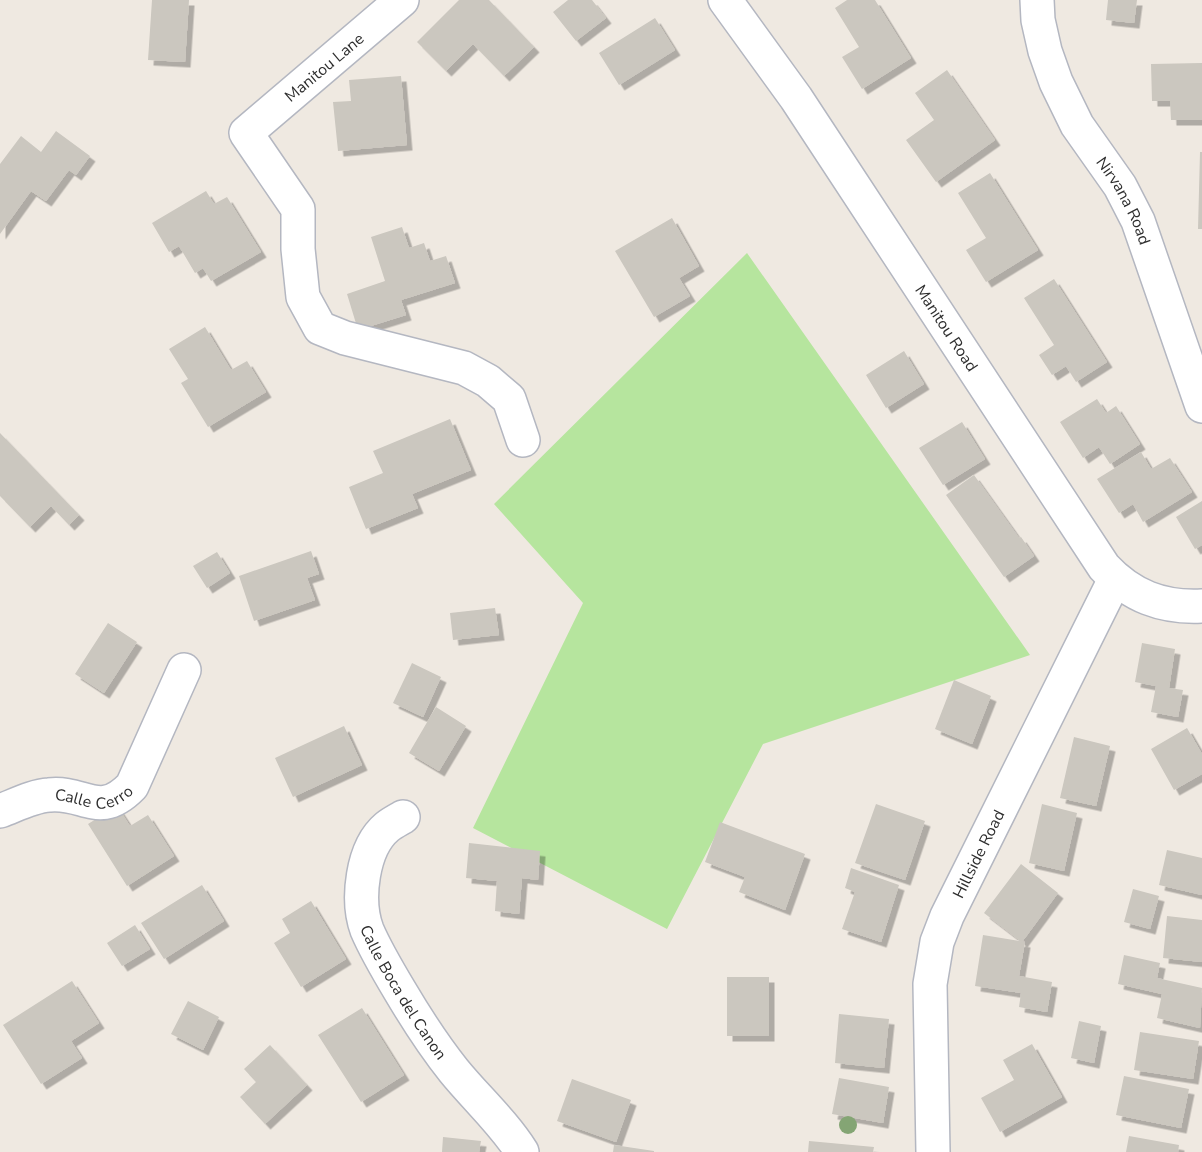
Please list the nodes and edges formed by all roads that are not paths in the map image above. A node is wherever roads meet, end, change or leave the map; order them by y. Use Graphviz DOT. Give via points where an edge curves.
graph roads {
  1 [pos="402,0"];
  2 [pos="725,0"];
  3 [pos="1037,0"];
  4 [pos="1202,406"];
  5 [pos="523,440"];
  6 [pos="1115,579"];
  7 [pos="1202,606"];
  8 [pos="184,670"];
  9 [pos="0,811"];
  10 [pos="403,817"];
  11 [pos="522,1152"];
  12 [pos="933,1152"];
  1 -- 5 [label="street, Manitou Lane" via="246,133 298,209 303,297 320,328 464,368 509,399"];
  2 -- 6 [label="street, Manitou Road" via="796,98"];
  3 -- 4 [label="street, Nirvana Road" via="1045,51 1056,82 1077,125 1120,186 1138,221"];
  6 -- 7 [label="street, Manitou Road" via="1154,602"];
  6 -- 12 [label="street, Hillside Road" via="937,942 930,984"];
  8 -- 9 [label="street, Calle Cerro" via="132,786 123,795 98,803 46,795"];
  10 -- 11 [label="street, Calle Boca del Canon" via="379,837 365,867 362,901 367,928 416,1018 454,1071"];
}
